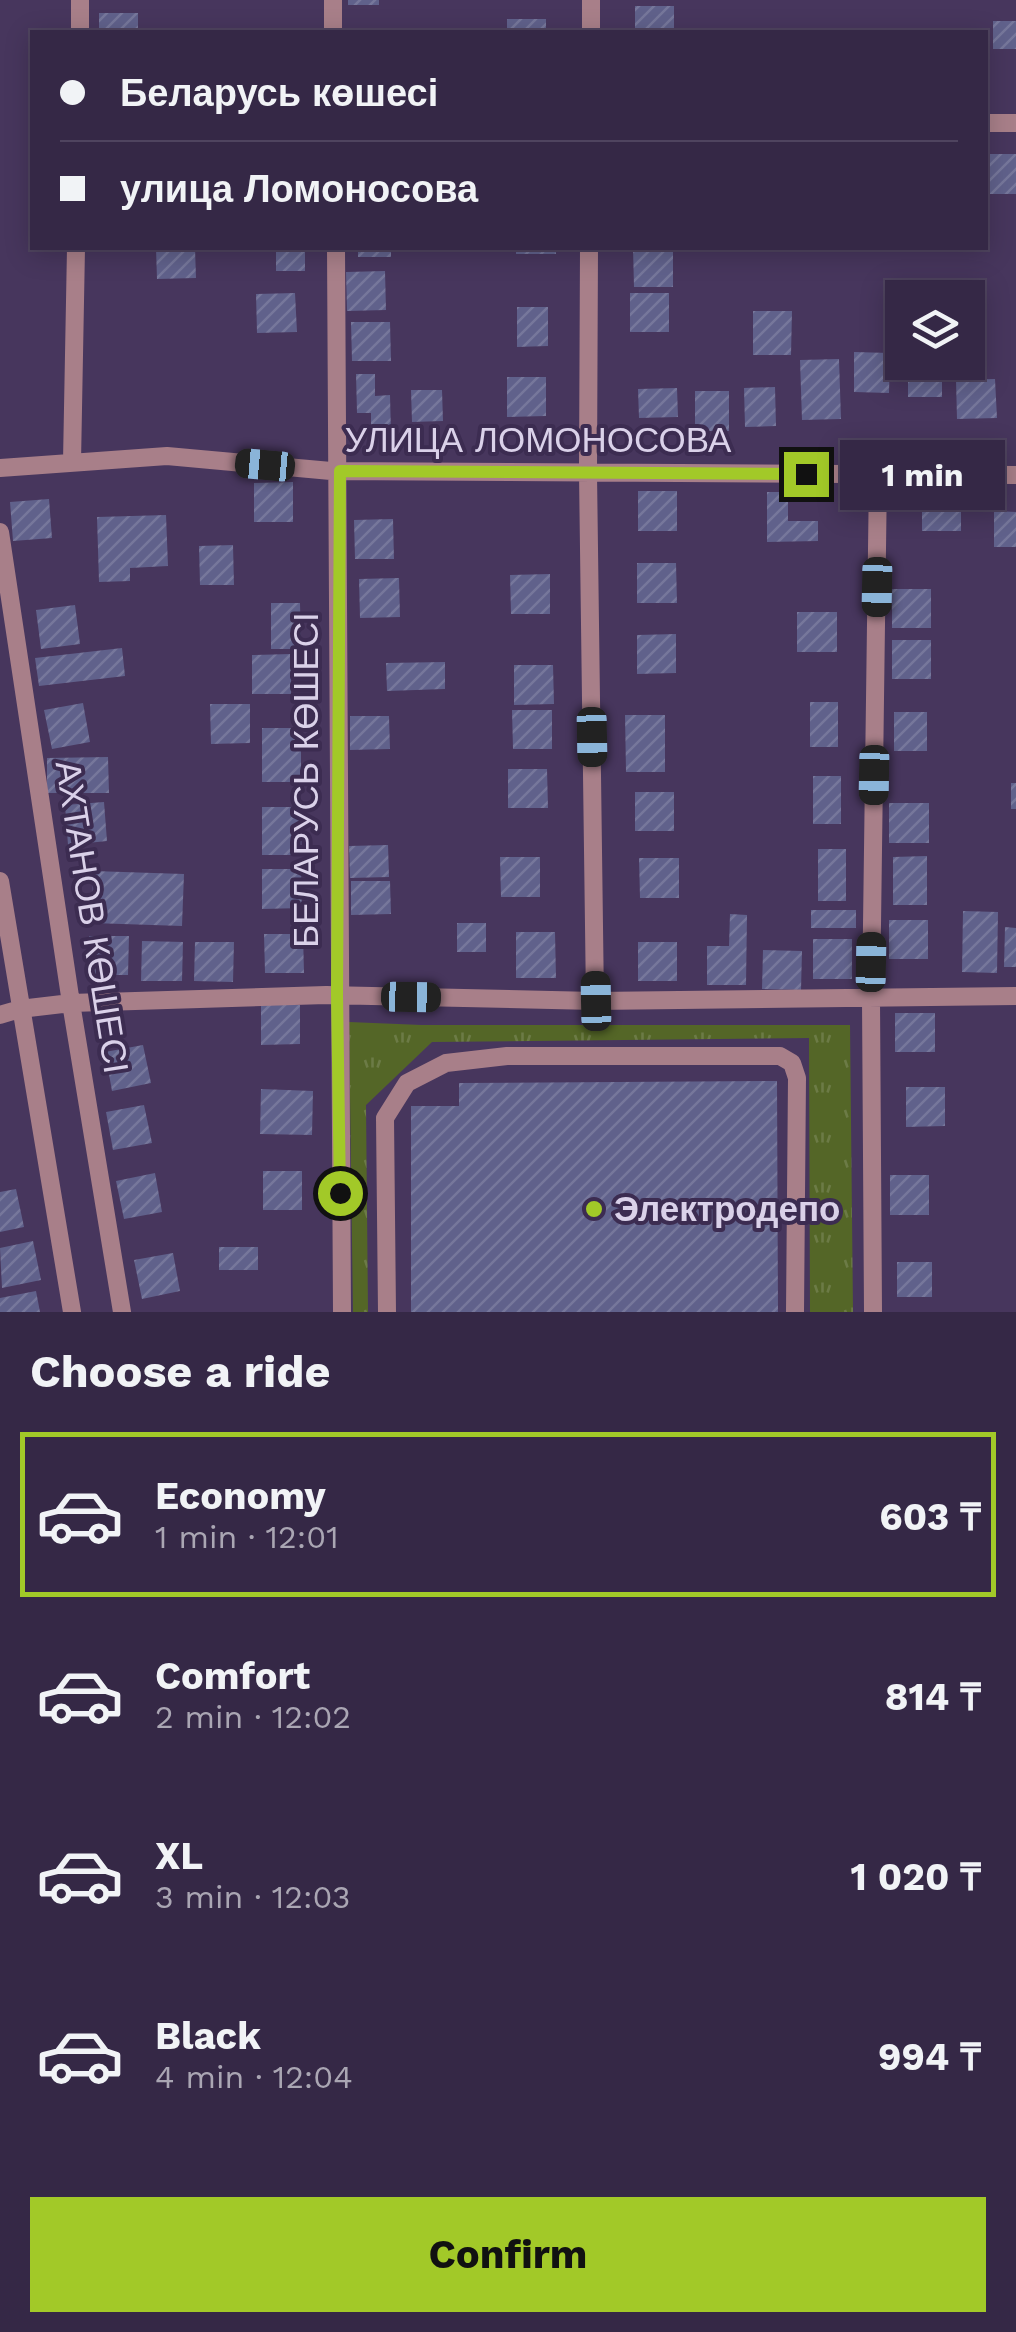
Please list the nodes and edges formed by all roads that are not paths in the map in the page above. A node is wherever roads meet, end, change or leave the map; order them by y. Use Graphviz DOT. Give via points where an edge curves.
graph roads {
  1 [pos="80,0"];
  2 [pos="333,0"];
  3 [pos="591,0"];
  4 [pos="80,30"];
  5 [pos="334,30"];
  6 [pos="591,30"];
  7 [pos="988,122"];
  8 [pos="1016,123"];
  9 [pos="76,250"];
  10 [pos="336,250"];
  11 [pos="589,250"];
  12 [pos="72,462"];
  13 [pos="0,468"];
  14 [pos="340,471"];
  15 [pos="588,472"];
  16 [pos="878,474"];
  17 [pos="1016,475"];
  18 [pos="0,532"];
  19 [pos="0,881"];
  20 [pos="337,995"];
  21 [pos="1016,996"];
  22 [pos="871,1000"];
  23 [pos="596,1001"];
  24 [pos="71,1003"];
  25 [pos="20,1009"];
  26 [pos="0,1016"];
  27 [pos="72,1312"];
  28 [pos="122,1312"];
  29 [pos="342,1312"];
  30 [pos="387,1312"];
  31 [pos="796,1312"];
  32 [pos="873,1312"];
  1 -- 4 [label="street"];
  2 -- 5 [label="street"];
  3 -- 6 [label="street"];
  7 -- 8 [label="street"];
  9 -- 12 [label="street"];
  10 -- 14 [label="street, БЕЛАРУСЬ КӨШЕСІ"];
  11 -- 15 [label="street"];
  12 -- 13 [label="street, УЛИЦА ЛОМОНОСОВА"];
  12 -- 14 [label="street, УЛИЦА ЛОМОНОСОВА" via="167,456"];
  14 -- 15 [label="street, УЛИЦА ЛОМОНОСОВА"];
  14 -- 20 [label="street, БЕЛАРУСЬ КӨШЕСІ"];
  15 -- 16 [label="street, УЛИЦА ЛОМОНОСОВА"];
  15 -- 23 [label="street"];
  16 -- 17 [label="street, УЛИЦА ЛОМОНОСОВА"];
  16 -- 22 [label="street"];
  18 -- 24 [label="street, АХТАНОВ КӨШЕСІ"];
  19 -- 25 [label="street"];
  20 -- 23 [label="street"];
  20 -- 24 [label="street"];
  20 -- 29 [label="street, БЕЛАРУСЬ КӨШЕСІ"];
  21 -- 22 [label="street"];
  22 -- 23 [label="street"];
  22 -- 32 [label="street"];
  24 -- 25 [label="street"];
  24 -- 28 [label="street, АХТАНОВ КӨШЕСІ"];
  25 -- 26 [label="street"];
  25 -- 27 [label="street"];
  30 -- 31 [label="street" via="384,1118 407,1084 446,1063 507,1056 780,1056 792,1063"];
}
